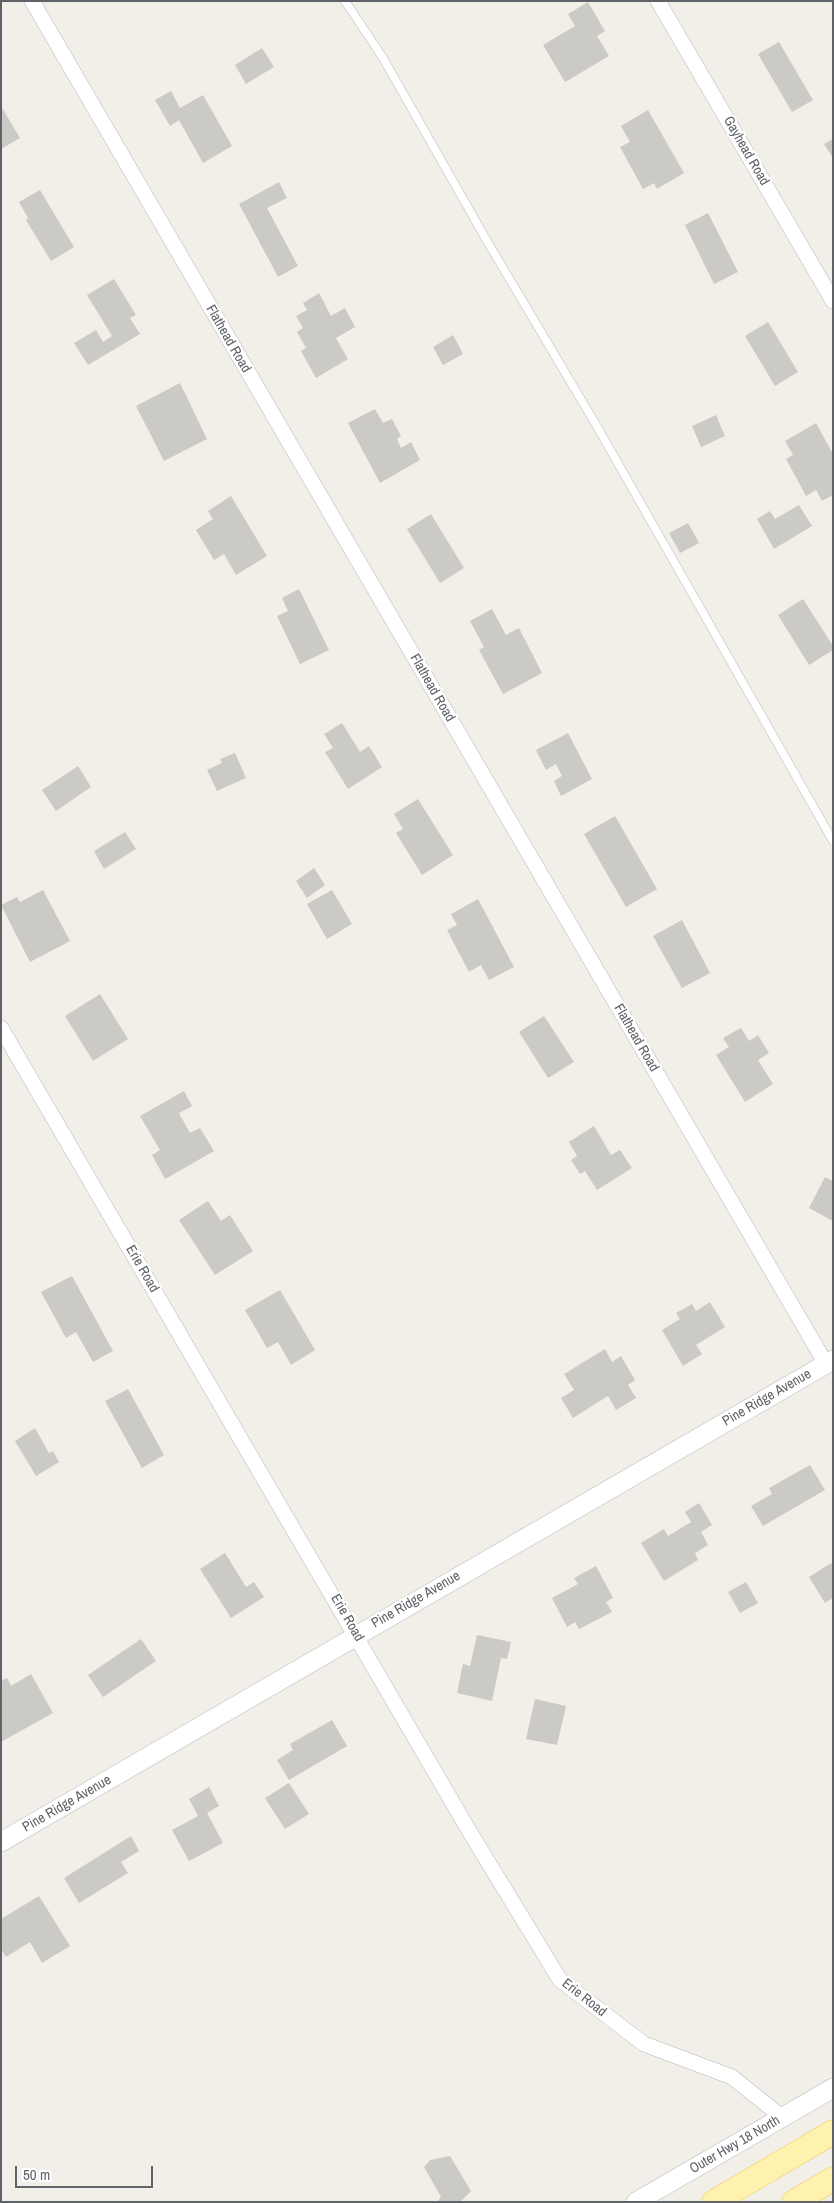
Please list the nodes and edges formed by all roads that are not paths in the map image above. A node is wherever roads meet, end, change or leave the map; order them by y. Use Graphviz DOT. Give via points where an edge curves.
graph roads {
  1 [pos="32,1"];
  2 [pos="345,1"];
  3 [pos="658,1"];
  4 [pos="833,301"];
  5 [pos="833,841"];
  6 [pos="1,1028"];
  7 [pos="830,1366"];
  8 [pos="357,1634"];
  9 [pos="1,1842"];
  10 [pos="833,2088"];
  11 [pos="782,2117"];
  12 [pos="833,2132"];
  13 [pos="833,2179"];
  14 [pos="636,2202"];
  15 [pos="714,2202"];
  16 [pos="794,2202"];
  1 -- 7 [label="street, Flathead Road"];
  2 -- 5 [label="lane" via="383,58"];
  3 -- 4 [label="street, Gayhead Road"];
  6 -- 8 [label="street, Erie Road"];
  7 -- 8 [label="street, Pine Ridge Avenue"];
  8 -- 9 [label="street, Pine Ridge Avenue"];
  8 -- 11 [label="street, Erie Road" via="471,1834 560,1980 644,2044 732,2077"];
  10 -- 11 [label="street, Outer Hwy 18 North"];
  11 -- 14 [label="street, Outer Hwy 18 North"];
  12 -- 15 [label="main road"];
  13 -- 16 [label="main road"];
}
